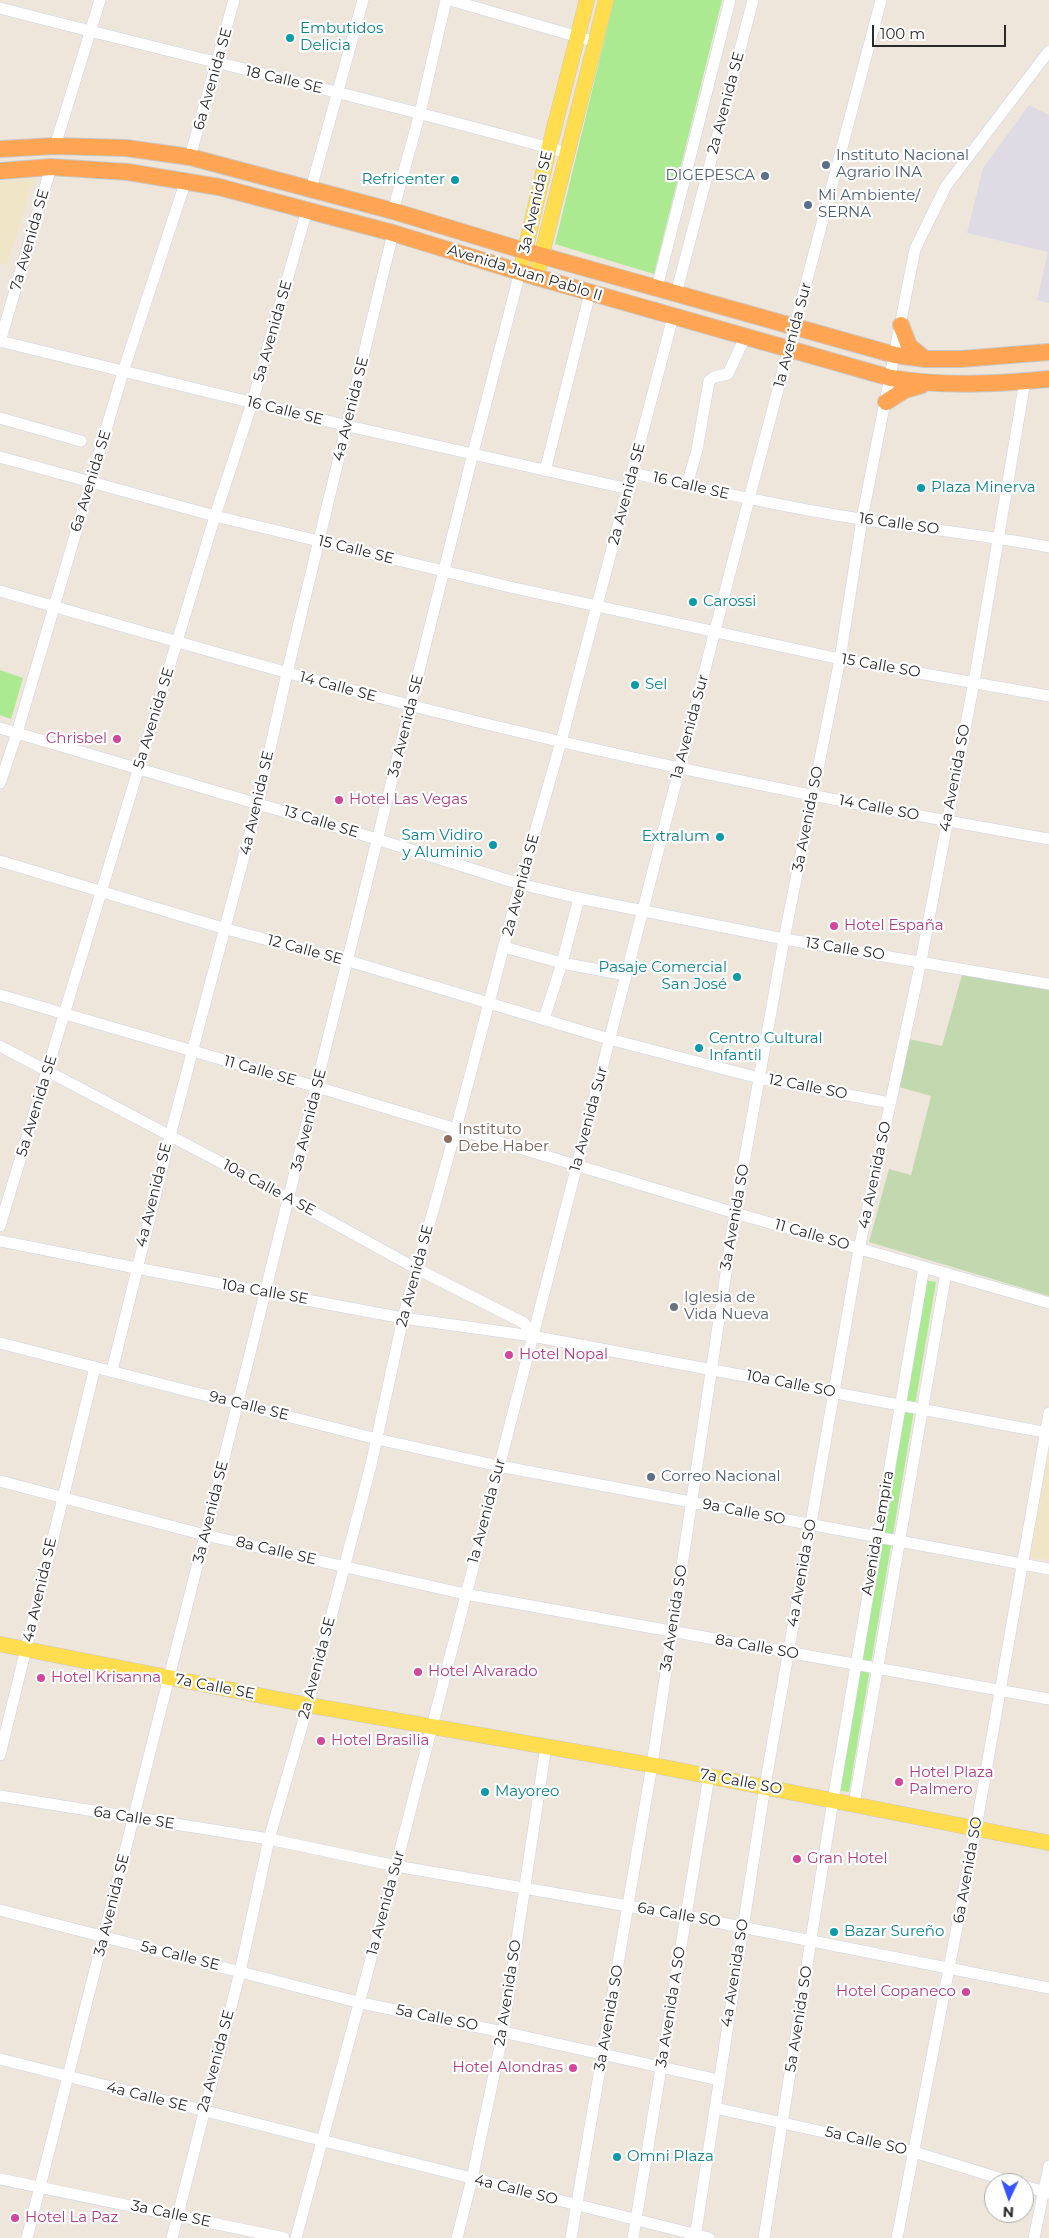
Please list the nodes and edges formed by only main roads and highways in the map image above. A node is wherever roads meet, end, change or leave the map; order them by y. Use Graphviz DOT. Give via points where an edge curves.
graph roads {
  1 [pos="587,0"];
  2 [pos="606,0"];
  3 [pos="0,149"];
  4 [pos="0,171"];
  5 [pos="525,251"];
  6 [pos="541,255"];
  7 [pos="520,272"];
  8 [pos="536,278"];
  9 [pos="902,325"];
  10 [pos="1049,352"];
  11 [pos="926,359"];
  12 [pos="1049,379"];
  13 [pos="930,383"];
  14 [pos="886,402"];
  15 [pos="0,1644"];
  16 [pos="431,1727"];
  17 [pos="1049,1843"];
  1 -- 5 [label="main road, 3a Avenida SE"];
  2 -- 6 [label="main road, 3a Avenida SE"];
  3 -- 5 [label="highway, Avenida Juan Pablo II" via="55,146 126,148 190,157 393,211"];
  4 -- 7 [label="highway, Avenida Juan Pablo II" via="51,167 186,180 393,233"];
  5 -- 6 [label="highway, Avenida Juan Pablo II"];
  5 -- 7 [label="main road, 3a Avenida SE"];
  6 -- 8 [label="main road, 3a Avenida SE"];
  6 -- 11 [label="highway, Avenida Juan Pablo II" via="796,328"];
  7 -- 8 [label="highway, Avenida Juan Pablo II"];
  8 -- 13 [label="highway, Avenida Juan Pablo II" via="891,378"];
  9 -- 11 [label="highway" via="909,346"];
  10 -- 11 [label="highway, Avenida Juan Pablo II"];
  12 -- 13 [label="highway, Avenida Juan Pablo II"];
  13 -- 14 [label="highway" via="905,390"];
  15 -- 16 [label="main road, 7a Calle SE"];
  16 -- 17 [label="main road, 7a Calle SO" via="764,1786"];
}
